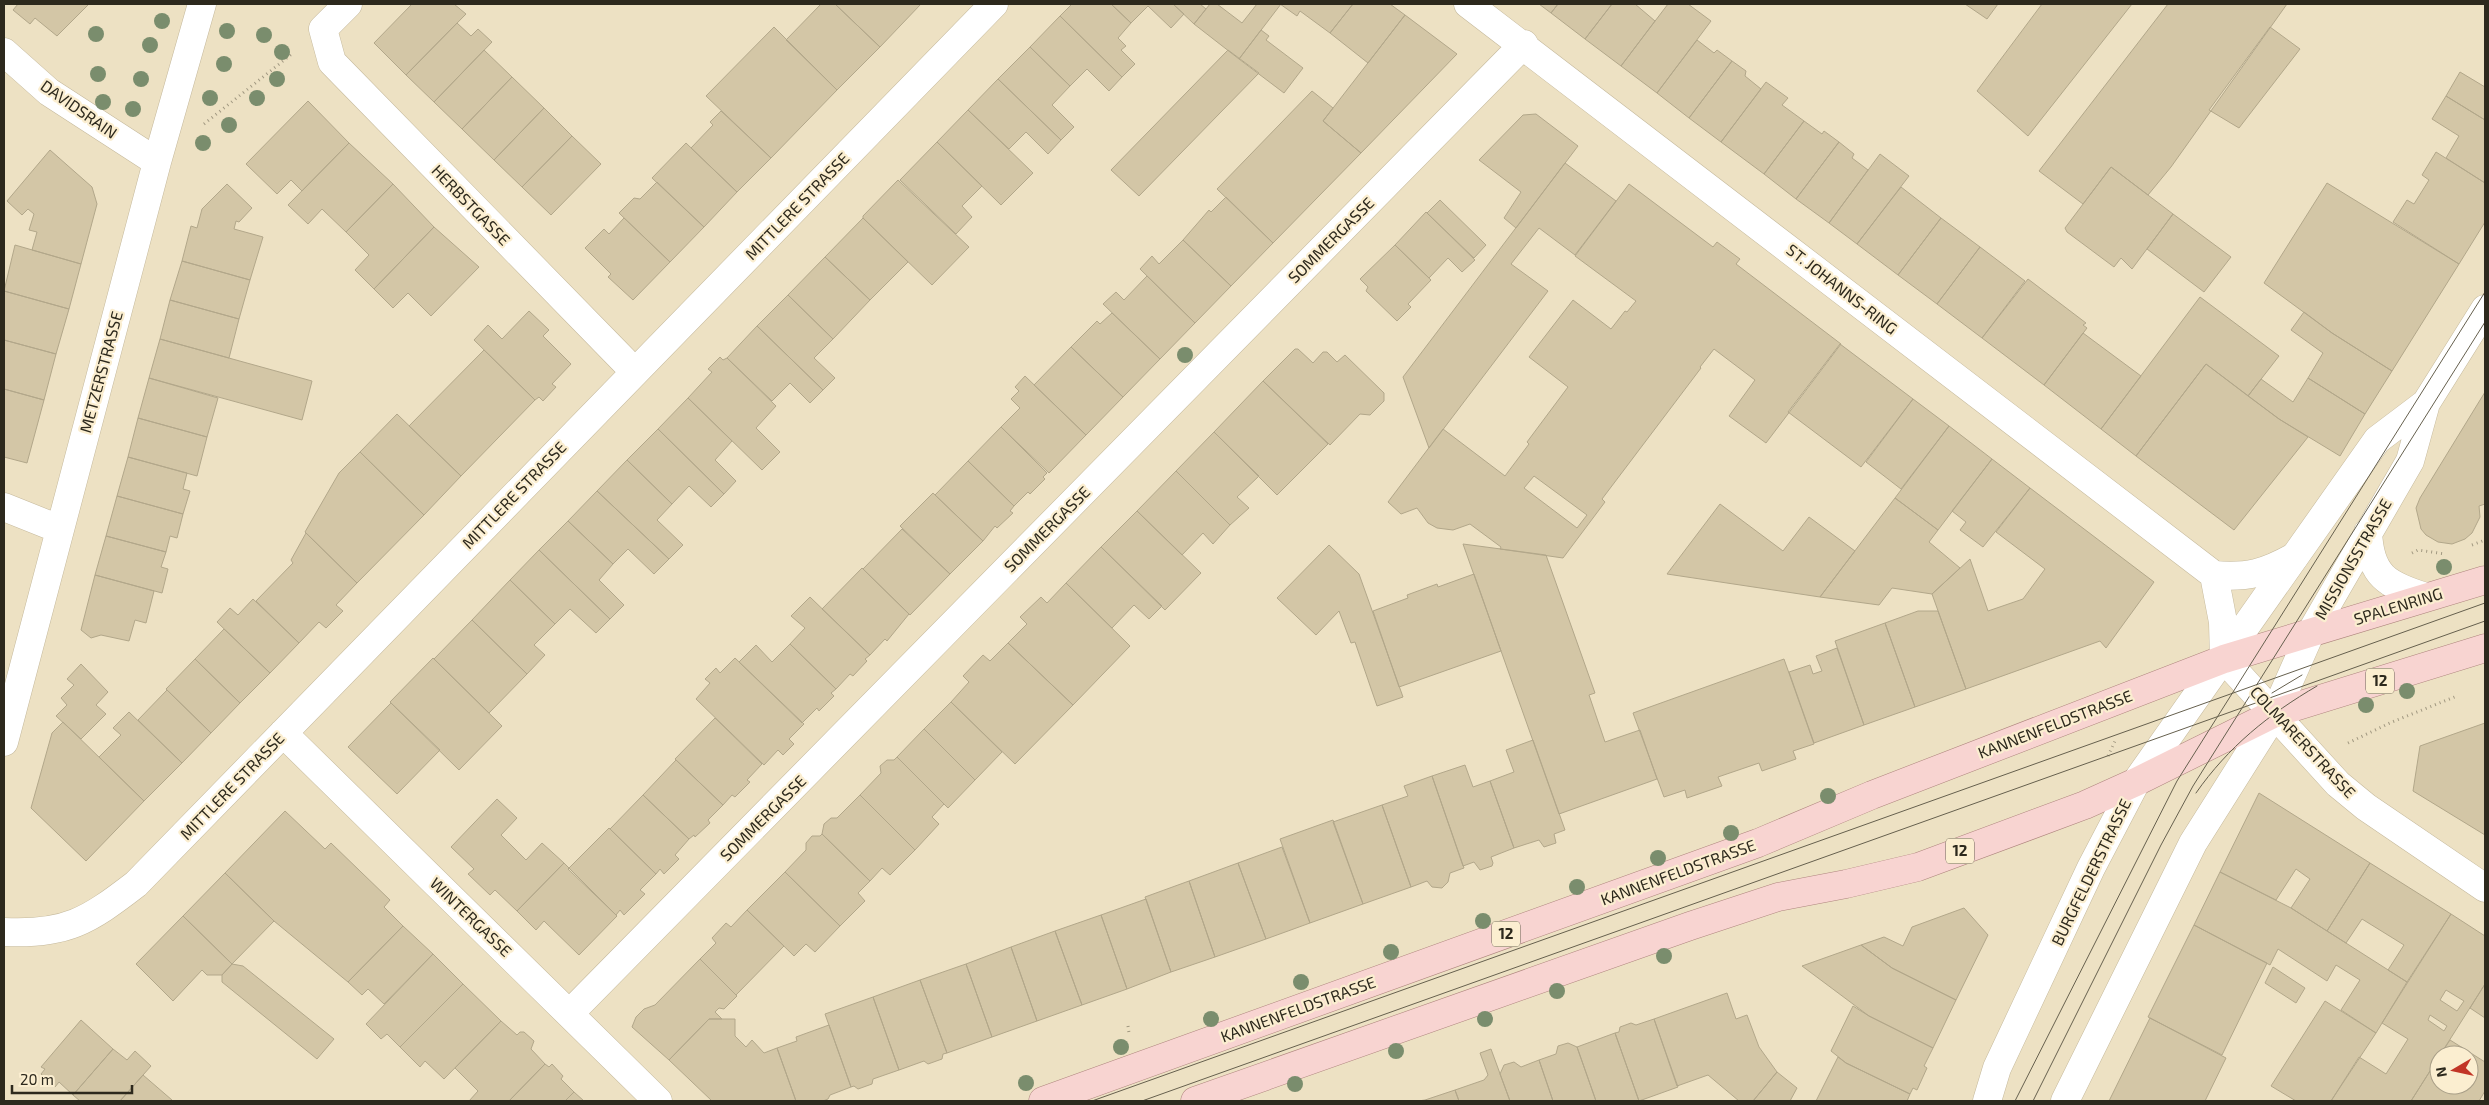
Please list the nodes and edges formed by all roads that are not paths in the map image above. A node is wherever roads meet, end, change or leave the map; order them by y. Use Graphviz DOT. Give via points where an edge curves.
graph roads {
  1 [pos="202,4"];
  2 [pos="348,4"];
  3 [pos="994,4"];
  4 [pos="1468,4"];
  5 [pos="1524,44"];
  6 [pos="4,52"];
  7 [pos="157,162"];
  8 [pos="2485,309"];
  9 [pos="634,371"];
  10 [pos="2426,404"];
  11 [pos="4,507"];
  12 [pos="59,529"];
  13 [pos="2368,532"];
  14 [pos="2294,557"];
  15 [pos="2214,575"];
  16 [pos="2485,580"];
  17 [pos="2426,597"];
  18 [pos="2310,634"];
  19 [pos="2485,648"];
  20 [pos="2224,659"];
  21 [pos="2275,712"];
  22 [pos="283,733"];
  23 [pos="4,742"];
  24 [pos="2136,782"];
  25 [pos="2485,888"];
  26 [pos="4,932"];
  27 [pos="570,1013"];
  28 [pos="658,1101"];
  29 [pos="1043,1101"];
  30 [pos="1195,1101"];
  31 [pos="1987,1101"];
  32 [pos="2065,1101"];
  1 -- 7 [label="street, METZERSTRASSE"];
  2 -- 9 [label="street, HERBSTGASSE" via="323,29 332,62"];
  3 -- 9 [label="street, MITTLERE STRASSE"];
  4 -- 5 [label="street, ST. JOHANNS-RING"];
  5 -- 15 [label="street, ST. JOHANNS-RING"];
  5 -- 27 [label="street, SOMMERGASSE"];
  6 -- 7 [label="street, DAVIDSRAIN" via="49,92"];
  7 -- 12 [label="street, METZERSTRASSE"];
  8 -- 10 [label="street, MISSIONSSTRASSE"];
  9 -- 22 [label="street, MITTLERE STRASSE"];
  10 -- 13 [label="street, MISSIONSSTRASSE" via="2410,461"];
  10 -- 14 [label="street, MISSIONSSTRASSE" via="2377,440"];
  11 -- 12 [label="street"];
  12 -- 23 [label="street, METZERSTRASSE"];
  13 -- 17 [label="street" via="2369,552 2381,575 2403,590"];
  13 -- 18 [label="street, MISSIONSSTRASSE"];
  14 -- 15 [label="street" via="2268,571 2252,575"];
  14 -- 20 [label="street, MISSIONSSTRASSE"];
  15 -- 20 [label="street" via="2223,622"];
  16 -- 17 [label="main road, SPALENRING / 12"];
  17 -- 18 [label="main road, SPALENRING / 12"];
  18 -- 20 [label="main road, KANNENFELDSTRASSE / 12"];
  18 -- 21 [label="street, MISSIONSSTRASSE"];
  19 -- 21 [label="main road, 12"];
  20 -- 21 [label="street, COLMARERSTRASSE"];
  20 -- 24 [label="street, BURGFELDERSTRASSE"];
  20 -- 29 [label="main road, KANNENFELDSTRASSE / 12" via="1872,794 1758,843"];
  21 -- 24 [label="main road, 12"];
  21 -- 25 [label="street, COLMARERSTRASSE" via="2338,784 2366,807"];
  21 -- 32 [label="street" via="2193,843"];
  22 -- 26 [label="street, MITTLERE STRASSE" via="136,884 100,912 63,928 32,933"];
  22 -- 27 [label="street, WINTERGASSE"];
  24 -- 30 [label="main road, 12" via="2085,805 1918,866 1778,897"];
  24 -- 31 [label="street, BURGFELDERSTRASSE" via="2091,868 1997,1068"];
  27 -- 28 [label="street, WINTERGASSE"];
}
